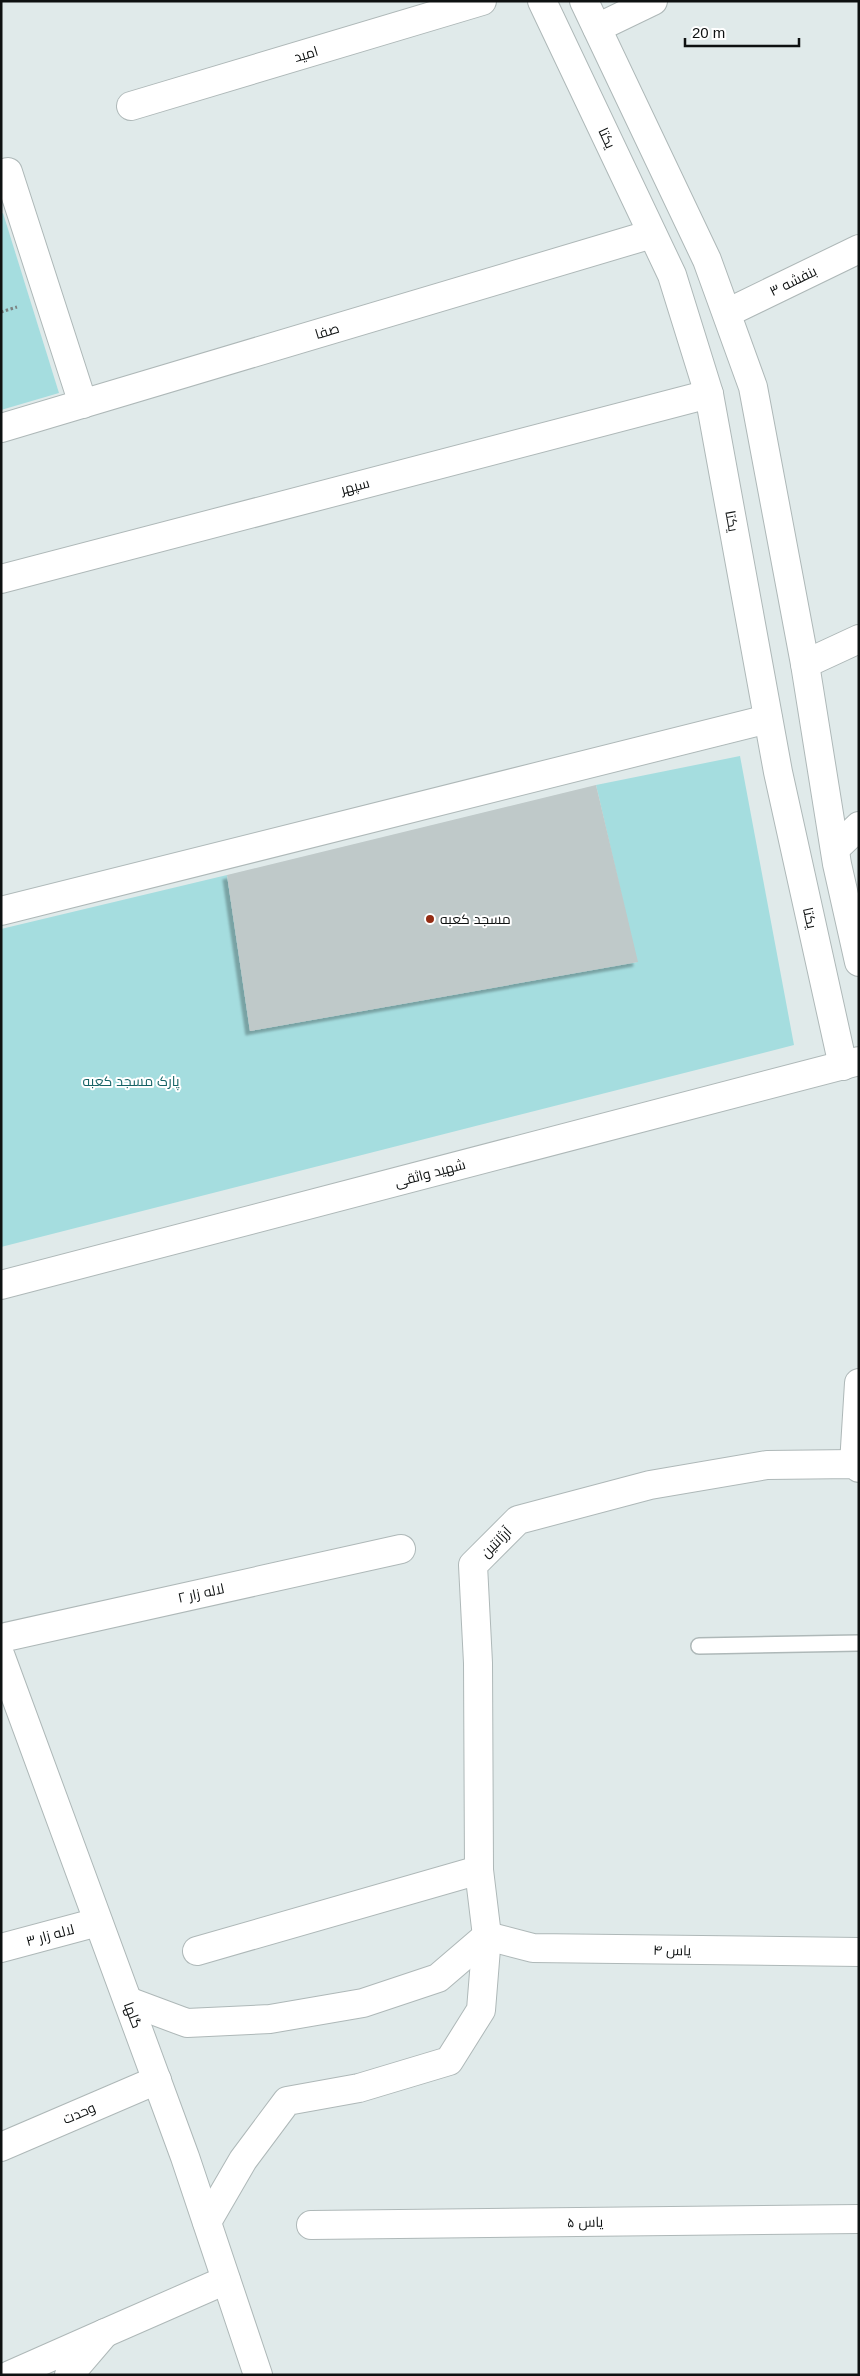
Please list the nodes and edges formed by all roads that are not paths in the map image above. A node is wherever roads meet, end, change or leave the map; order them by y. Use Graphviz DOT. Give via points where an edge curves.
graph roads {
  1 [pos="482,1"];
  2 [pos="542,1"];
  3 [pos="584,1"];
  4 [pos="652,1"];
  5 [pos="597,28"];
  6 [pos="131,106"];
  7 [pos="1,174"];
  8 [pos="652,234"];
  9 [pos="859,249"];
  10 [pos="727,313"];
  11 [pos="709,394"];
  12 [pos="82,404"];
  13 [pos="1,428"];
  14 [pos="1,579"];
  15 [pos="859,639"];
  16 [pos="805,664"];
  17 [pos="768,719"];
  18 [pos="859,826"];
  19 [pos="836,857"];
  20 [pos="800,872"];
  21 [pos="1,910"];
  22 [pos="859,962"];
  23 [pos="851,1064"];
  24 [pos="1,1285"];
  25 [pos="859,1383"];
  26 [pos="856,1466"];
  27 [pos="401,1549"];
  28 [pos="1,1638"];
  29 [pos="859,1643"];
  30 [pos="699,1646"];
  31 [pos="1,1658"];
  32 [pos="479,1870"];
  33 [pos="98,1922"];
  34 [pos="487,1936"];
  35 [pos="1,1948"];
  36 [pos="197,1951"];
  37 [pos="859,1952"];
  38 [pos="128,2002"];
  39 [pos="157,2080"];
  40 [pos="1,2147"];
  41 [pos="859,2219"];
  42 [pos="207,2222"];
  43 [pos="311,2225"];
  44 [pos="226,2280"];
  45 [pos="105,2333"];
  46 [pos="10,2375"];
  47 [pos="69,2375"];
  48 [pos="258,2375"];
  1 -- 6 [label="street, امید"];
  2 -- 8 [label="street, یکتا"];
  3 -- 5 [label="street"];
  4 -- 5 [label="street"];
  5 -- 10 [label="street" via="707,260"];
  7 -- 12 [label="street" via="8,172"];
  8 -- 11 [label="street, یکتا" via="672,275"];
  8 -- 12 [label="street, صفا"];
  9 -- 10 [label="street, بنفشه ۳"];
  10 -- 16 [label="street" via="753,387"];
  11 -- 14 [label="street, سپهر"];
  11 -- 17 [label="street, یکتا"];
  12 -- 13 [label="street, صفا"];
  15 -- 16 [label="street"];
  16 -- 19 [label="street"];
  17 -- 20 [label="street, یکتا"];
  17 -- 21 [label="street"];
  18 -- 19 [label="street"];
  19 -- 20 [label="street"];
  19 -- 22 [label="street"];
  20 -- 23 [label="street, یکتا"];
  23 -- 24 [label="street, شهید واثقی"];
  25 -- 26 [label="street, آرژانتین"];
  26 -- 32 [label="street, آرژانتین" via="767,1465 631,1490 518,1520 473,1565 478,1663"];
  27 -- 28 [label="street, لاله زار ۲"];
  29 -- 30 [label="lane"];
  31 -- 33 [label="street, گلها"];
  32 -- 34 [label="street, آرژانتین"];
  32 -- 36 [label="street"];
  33 -- 35 [label="street, لاله زار ۳"];
  33 -- 38 [label="street, گلها"];
  34 -- 37 [label="street, یاس ۴" via="533,1948"];
  34 -- 38 [label="street" via="438,1978 363,2003 270,2019 187,2023"];
  34 -- 42 [label="street, آرژانتین" via="481,2010 449,2061 359,2088 287,2101 243,2160"];
  38 -- 39 [label="street, گلها"];
  39 -- 40 [label="street, وحدت"];
  39 -- 42 [label="street, گلها"];
  41 -- 43 [label="street, یاس ۵"];
  42 -- 44 [label="street, گلها"];
  44 -- 45 [label="street"];
  44 -- 48 [label="street, گلها"];
  45 -- 46 [label="street"];
  45 -- 47 [label="street"];
}
